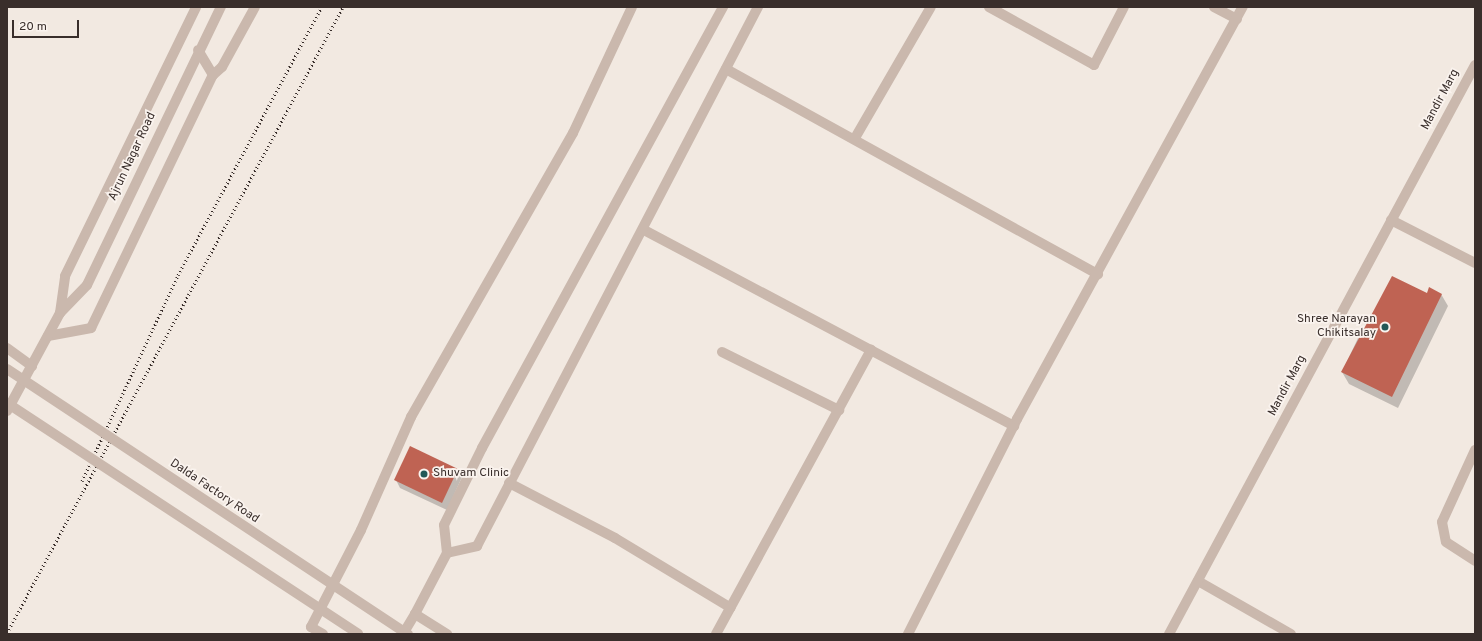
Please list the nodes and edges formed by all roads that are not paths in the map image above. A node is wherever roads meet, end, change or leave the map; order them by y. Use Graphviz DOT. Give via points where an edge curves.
graph roads {
  1 [pos="196,7"];
  2 [pos="221,7"];
  3 [pos="255,7"];
  4 [pos="632,7"];
  5 [pos="723,7"];
  6 [pos="758,7"];
  7 [pos="931,7"];
  8 [pos="989,7"];
  9 [pos="1124,7"];
  10 [pos="1214,7"];
  11 [pos="1243,7"];
  12 [pos="1237,19"];
  13 [pos="198,50"];
  14 [pos="1475,65"];
  15 [pos="726,69"];
  16 [pos="213,75"];
  17 [pos="855,138"];
  18 [pos="1391,220"];
  19 [pos="644,230"];
  20 [pos="1475,263"];
  21 [pos="1098,274"];
  22 [pos="60,313"];
  23 [pos="48,336"];
  24 [pos="7,348"];
  25 [pos="871,350"];
  26 [pos="722,352"];
  27 [pos="32,366"];
  28 [pos="7,369"];
  29 [pos="7,403"];
  30 [pos="839,410"];
  31 [pos="7,411"];
  32 [pos="1014,426"];
  33 [pos="1475,450"];
  34 [pos="509,482"];
  35 [pos="447,554"];
  36 [pos="1475,561"];
  37 [pos="1198,581"];
  38 [pos="731,608"];
  39 [pos="415,614"];
  40 [pos="323,634"];
  41 [pos="358,634"];
  42 [pos="403,634"];
  43 [pos="408,634"];
  44 [pos="447,634"];
  45 [pos="716,634"];
  46 [pos="908,634"];
  47 [pos="1169,634"];
  48 [pos="1291,634"];
  1 -- 22 [label="street, Ajrun Nagar Road" via="64,276"];
  2 -- 13 [label="street, Ajrun Nagar Road"];
  3 -- 16 [label="street" via="222,67"];
  4 -- 40 [label="street" via="573,133 411,417 361,530 311,626"];
  5 -- 35 [label="street" via="482,448 444,525"];
  6 -- 15 [label="street"];
  7 -- 17 [label="street"];
  8 -- 9 [label="street" via="1094,64"];
  10 -- 12 [label="street"];
  11 -- 12 [label="street"];
  12 -- 21 [label="street"];
  13 -- 16 [label="street"];
  13 -- 22 [label="street, Ajrun Nagar Road" via="87,285"];
  14 -- 18 [label="street, Mandir Marg"];
  15 -- 17 [label="street"];
  15 -- 19 [label="street"];
  16 -- 23 [label="street" via="91,328"];
  17 -- 21 [label="street"];
  18 -- 20 [label="street"];
  18 -- 37 [label="street, Mandir Marg"];
  19 -- 25 [label="street"];
  19 -- 34 [label="street"];
  21 -- 32 [label="street"];
  22 -- 23 [label="street, Ajrun Nagar Road"];
  23 -- 27 [label="street, Ajrun Nagar Road"];
  24 -- 27 [label="street"];
  25 -- 30 [label="street"];
  25 -- 32 [label="street"];
  26 -- 30 [label="street"];
  27 -- 31 [label="street, Ajrun Nagar Road"];
  28 -- 43 [label="street, Dalda Factory Road, bridge"];
  29 -- 41 [label="street, bridge"];
  30 -- 38 [label="street"];
  32 -- 46 [label="street"];
  33 -- 36 [label="street" via="1442,522 1446,542"];
  34 -- 35 [label="street" via="477,546"];
  34 -- 38 [label="street" via="615,538"];
  35 -- 39 [label="street"];
  37 -- 47 [label="street, Mandir Marg"];
  37 -- 48 [label="street"];
  38 -- 45 [label="street"];
  39 -- 42 [label="street"];
  39 -- 44 [label="street"];
}
